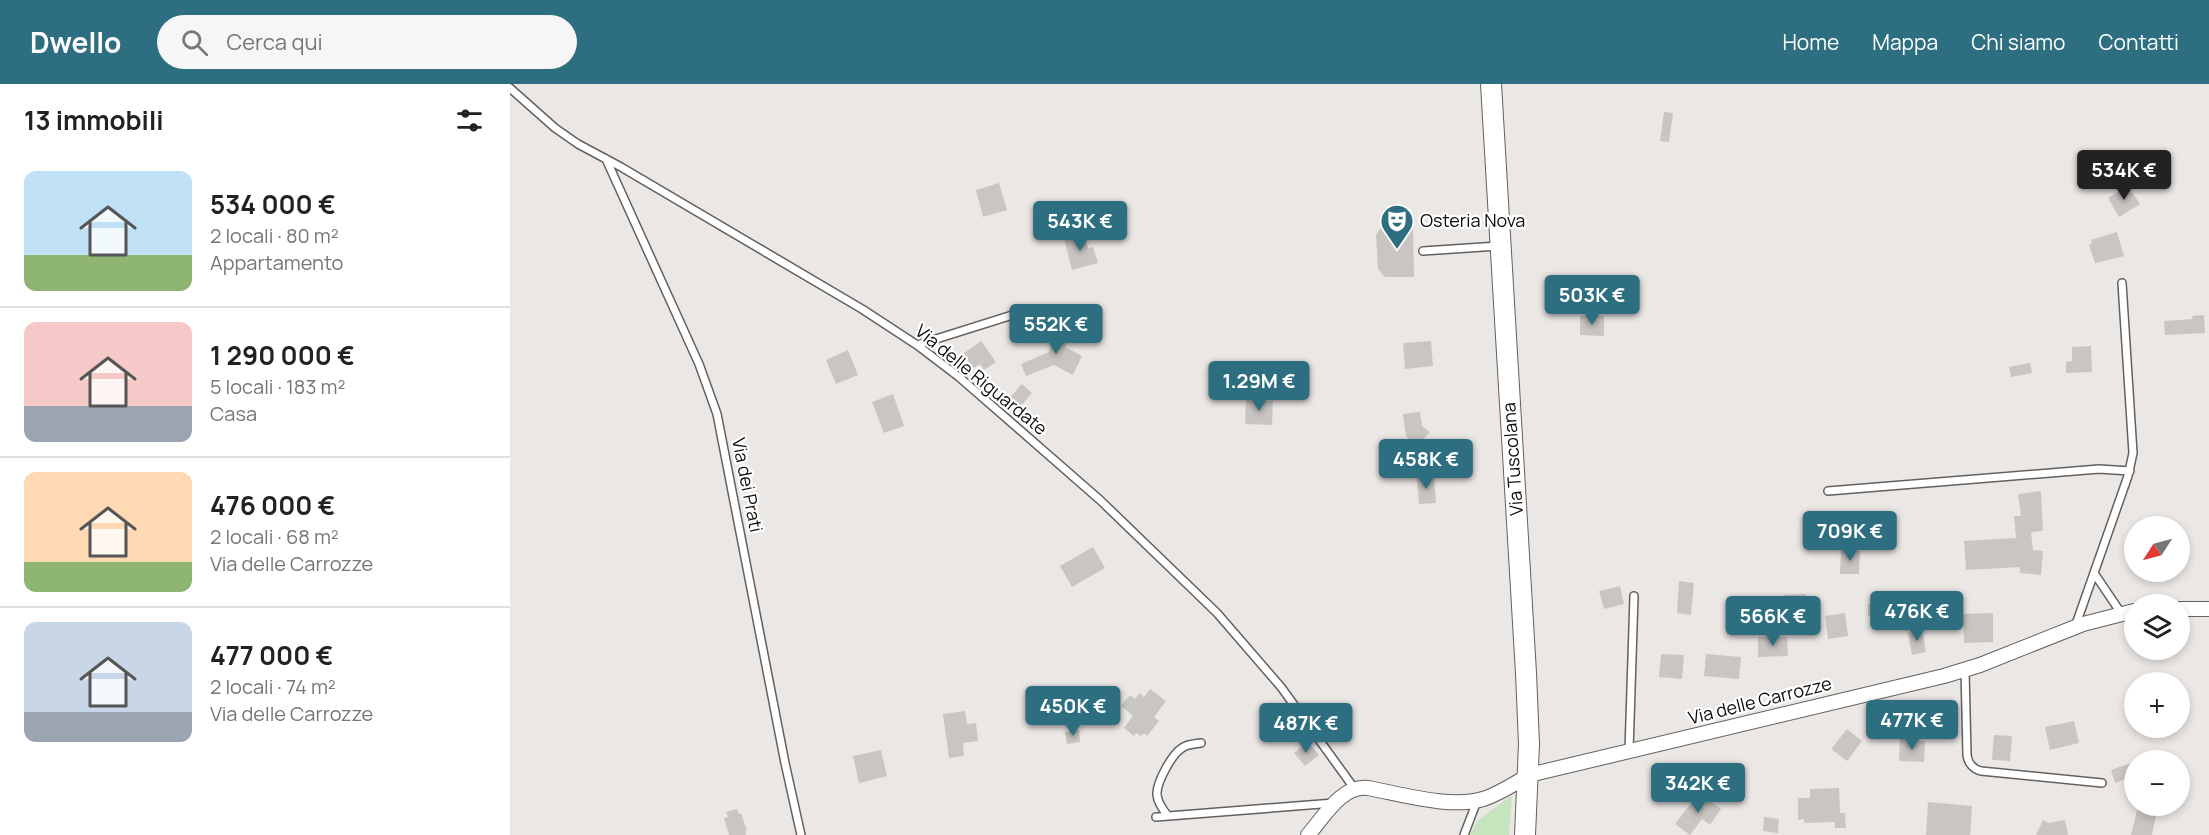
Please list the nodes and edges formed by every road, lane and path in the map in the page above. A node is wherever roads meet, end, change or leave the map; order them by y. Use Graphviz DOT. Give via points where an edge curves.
graph roads {
  1 [pos="1491,84"];
  2 [pos="510,88"];
  3 [pos="606,159"];
  4 [pos="1500,246"];
  5 [pos="1423,251"];
  6 [pos="2122,283"];
  7 [pos="1022,312"];
  8 [pos="917,345"];
  9 [pos="2130,471"];
  10 [pos="1828,491"];
  11 [pos="2094,573"];
  12 [pos="1634,596"];
  13 [pos="2124,607"];
  14 [pos="2190,609"];
  15 [pos="2209,609"];
  16 [pos="2124,613"];
  17 [pos="2075,627"];
  18 [pos="1965,670"];
  19 [pos="1200,744"];
  20 [pos="1629,751"];
  21 [pos="1529,775"];
  22 [pos="2102,783"];
  23 [pos="1354,788"];
  24 [pos="1477,801"];
  25 [pos="1337,802"];
  26 [pos="1168,816"];
  27 [pos="1156,817"];
  28 [pos="801,835"];
  29 [pos="1308,835"];
  30 [pos="1464,835"];
  31 [pos="1525,835"];
  1 -- 4 [label="main road, Via Tuscolana"];
  2 -- 3 [label="lane, Via delle Riguardate" via="569,138"];
  3 -- 8 [label="lane, Via delle Riguardate"];
  3 -- 28 [label="lane, Via dei Prati" via="699,364 717,414"];
  4 -- 5 [label="lane"];
  4 -- 21 [label="main road, Via Tuscolana"];
  6 -- 9 [label="lane" via="2133,441"];
  7 -- 8 [label="lane"];
  8 -- 23 [label="lane, Via delle Riguardate" via="1077,479 1184,580 1263,666"];
  9 -- 10 [label="lane" via="2099,469"];
  9 -- 11 [label="lane"];
  11 -- 13 [label="lane"];
  11 -- 17 [label="lane"];
  12 -- 20 [label="lane"];
  14 -- 15 [label="street"];
  16 -- 17 [label="street, Via delle Carrozze"];
  17 -- 18 [label="street, Via delle Carrozze"];
  18 -- 20 [label="street, Via delle Carrozze"];
  18 -- 22 [label="lane" via="1967,755 1974,768"];
  19 -- 26 [label="lane" via="1178,750 1161,779 1157,795"];
  20 -- 21 [label="street, Via delle Carrozze"];
  21 -- 24 [label="street, Via delle Carrozze"];
  21 -- 31 [label="main road, Via Tuscolana"];
  23 -- 24 [label="street"];
  23 -- 25 [label="street"];
  24 -- 30 [label="lane"];
  25 -- 26 [label="lane"];
  25 -- 29 [label="street"];
  26 -- 27 [label="lane"];
}
